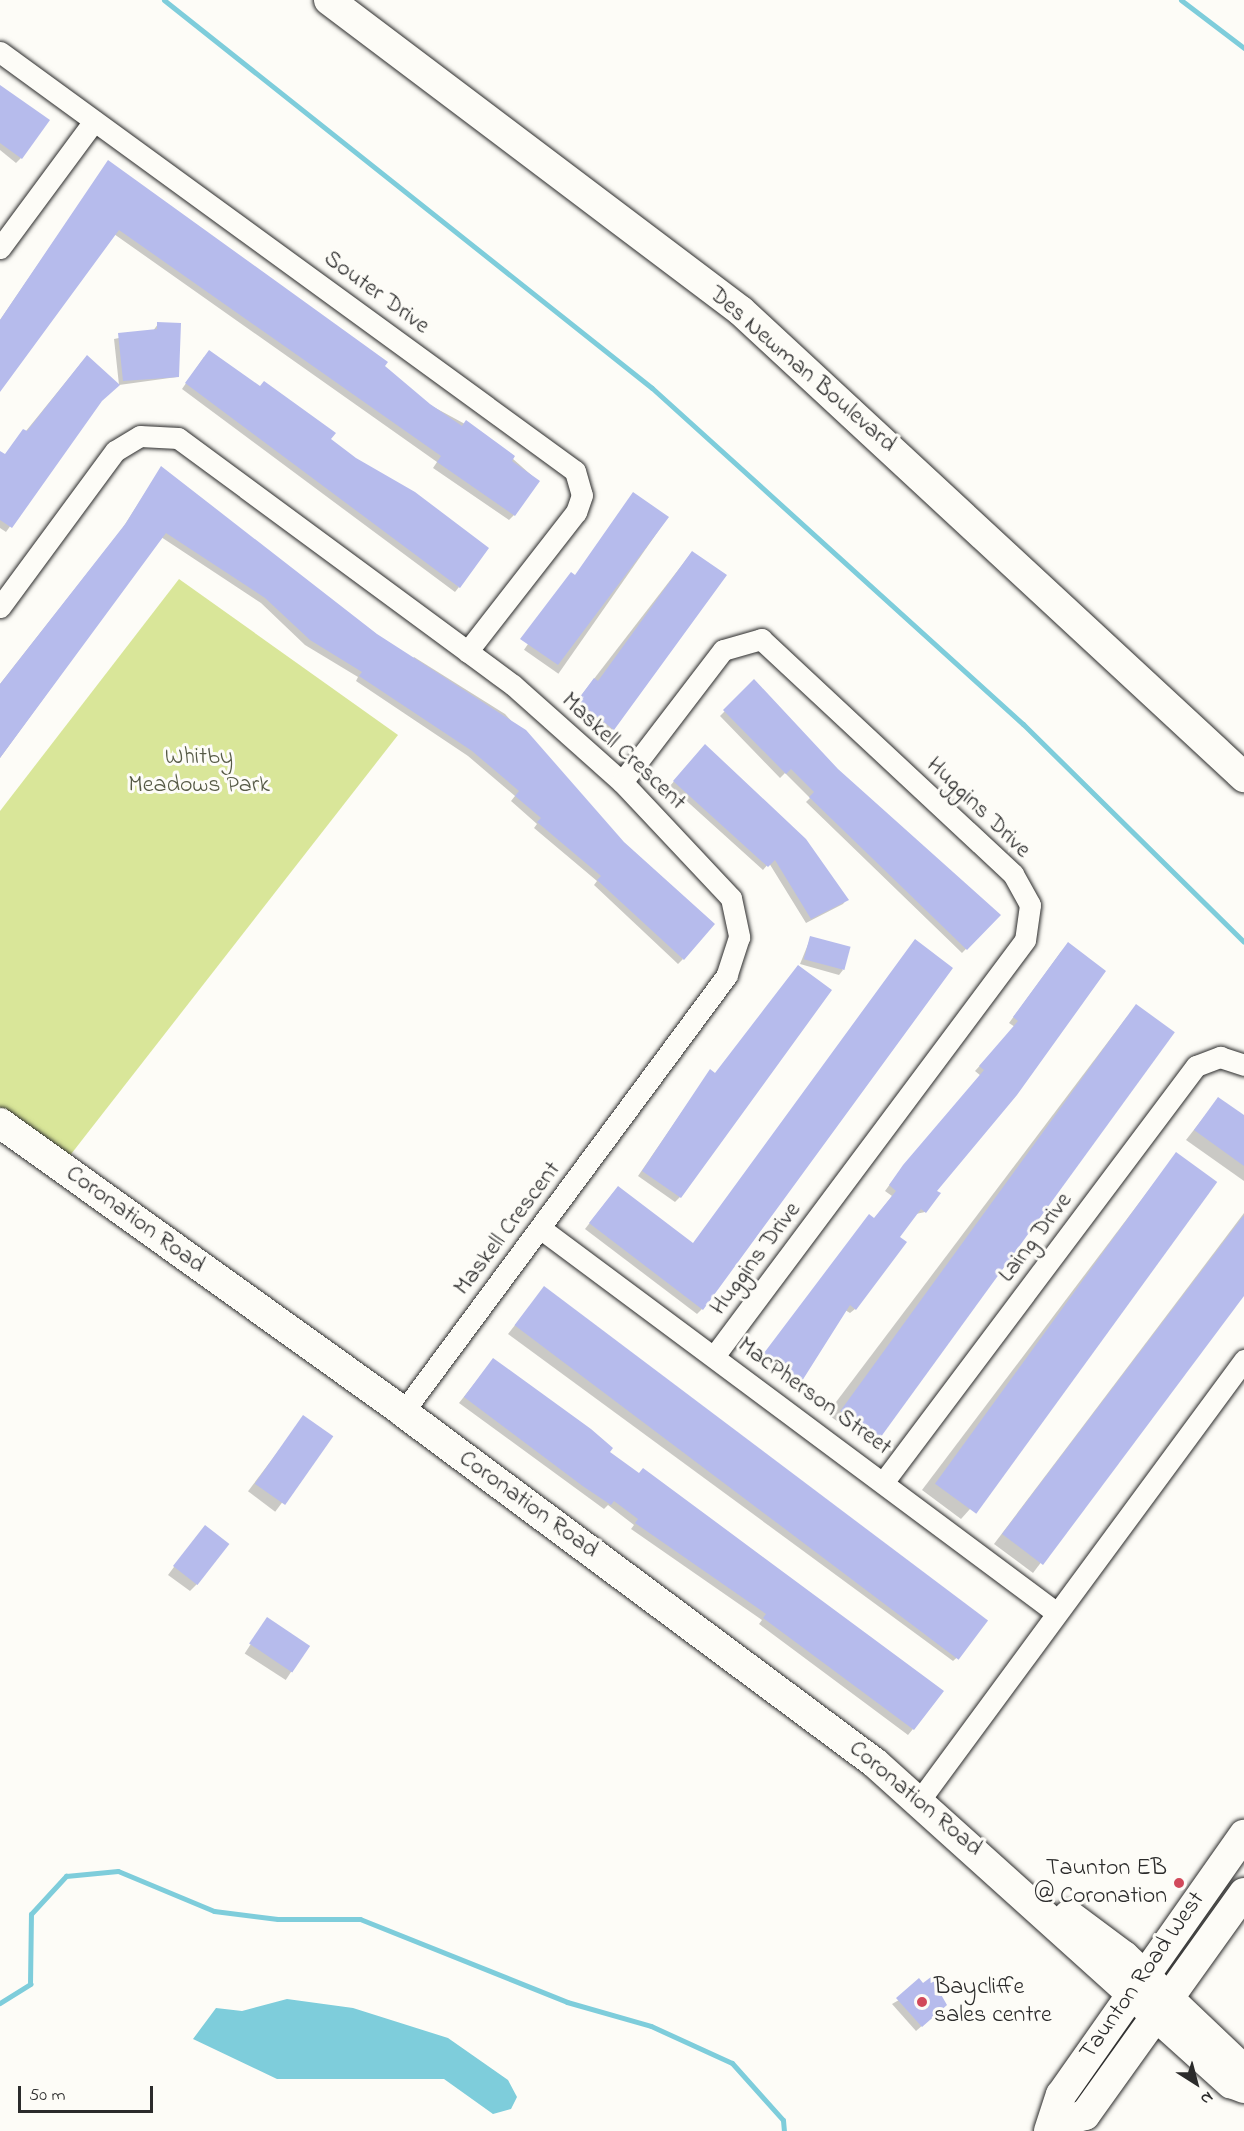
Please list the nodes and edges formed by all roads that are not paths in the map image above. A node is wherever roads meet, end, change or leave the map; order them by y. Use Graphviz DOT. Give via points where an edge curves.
graph roads {
  1 [pos="329,0"];
  2 [pos="0,52"];
  3 [pos="94,121"];
  4 [pos="0,248"];
  5 [pos="7,582"];
  6 [pos="0,607"];
  7 [pos="467,652"];
  8 [pos="1244,777"];
  9 [pos="622,782"];
  10 [pos="1244,1065"];
  11 [pos="0,1123"];
  12 [pos="540,1228"];
  13 [pos="715,1355"];
  14 [pos="1244,1360"];
  15 [pos="403,1413"];
  16 [pos="885,1480"];
  17 [pos="1054,1611"];
  18 [pos="919,1801"];
  19 [pos="1244,1835"];
  20 [pos="1244,1893"];
  21 [pos="1136,1982"];
  22 [pos="1162,2005"];
  23 [pos="1244,2070"];
  24 [pos="1244,2088"];
  25 [pos="1052,2127"];
  1 -- 8 [label="street, Des Newman Boulevard" via="741,311"];
  2 -- 3 [label="street, Souter Drive"];
  3 -- 4 [label="street"];
  3 -- 7 [label="street, Souter Drive" via="575,471 582,495 576,512"];
  5 -- 6 [label="street, Maskell Crescent"];
  5 -- 7 [label="street, Maskell Crescent" via="115,451 140,436 159,434 194,449"];
  7 -- 9 [label="street, Maskell Crescent"];
  9 -- 12 [label="street, Maskell Crescent" via="725,886 739,924 737,950 727,975"];
  9 -- 13 [label="street, Huggins Drive" via="723,650 761,639 1013,874 1030,905 1025,940"];
  10 -- 16 [label="street, Laing Drive" via="1220,1058 1196,1066"];
  11 -- 15 [label="street, Coronation Road"];
  12 -- 13 [label="street, MacPherson Street"];
  12 -- 15 [label="street, Maskell Crescent"];
  13 -- 16 [label="street, MacPherson Street"];
  14 -- 17 [label="street"];
  15 -- 18 [label="street, Coronation Road" via="814,1716"];
  16 -- 17 [label="street, MacPherson Street"];
  17 -- 18 [label="street"];
  18 -- 21 [label="street, Coronation Road" via="1041,1907 1050,1922"];
  19 -- 21 [label="street, Taunton Road West"];
  20 -- 22 [label="street, Taunton Road West"];
  21 -- 22 [label="street, Coronation Road"];
  21 -- 25 [label="street, Taunton Road West" via="1061,2095"];
  22 -- 23 [label="street, Coronation Road"];
  22 -- 24 [label="street, Coronation Road" via="1231,2083"];
  22 -- 25 [label="street, Taunton Road West" via="1085,2115"];
}
